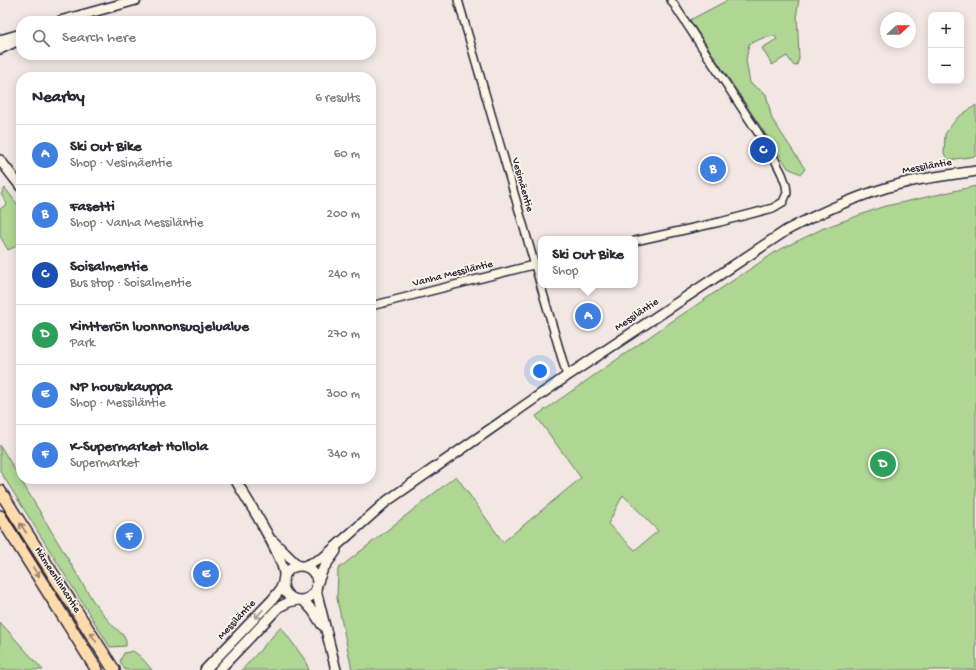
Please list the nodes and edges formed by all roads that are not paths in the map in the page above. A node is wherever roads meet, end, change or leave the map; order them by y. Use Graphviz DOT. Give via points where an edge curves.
graph roads {
  1 [pos="136,0"];
  2 [pos="458,0"];
  3 [pos="671,0"];
  4 [pos="78,16"];
  5 [pos="16,35"];
  6 [pos="0,40"];
  7 [pos="16,41"];
  8 [pos="0,49"];
  9 [pos="0,160"];
  10 [pos="976,171"];
  11 [pos="16,181"];
  12 [pos="638,240"];
  13 [pos="537,264"];
  14 [pos="543,288"];
  15 [pos="376,305"];
  16 [pos="566,376"];
  17 [pos="238,484"];
  18 [pos="0,491"];
  19 [pos="0,516"];
  20 [pos="269,538"];
  21 [pos="342,541"];
  22 [pos="301,566"];
  23 [pos="283,580"];
  24 [pos="317,587"];
  25 [pos="300,600"];
  26 [pos="329,641"];
  27 [pos="97,670"];
  28 [pos="114,670"];
  29 [pos="205,670"];
  30 [pos="220,670"];
  31 [pos="336,670"];
  1 -- 4 [label="street"];
  2 -- 13 [label="street, Vesimäentie"];
  3 -- 12 [label="street" via="772,154 782,174 787,193 783,202 773,208"];
  5 -- 6 [label="street"];
  7 -- 8 [label="street"];
  9 -- 11 [label="street"];
  10 -- 16 [label="street, Messiläntie" via="901,184 822,211 764,244"];
  13 -- 15 [label="street, Vanha Messiläntie"];
  14 -- 16 [label="street, Vesimäentie"];
  16 -- 21 [label="street, Messiläntie" via="387,501"];
  17 -- 20 [label="street"];
  28 -- 18 [label="main road, Hämeenlinnantie, one-way"];
  19 -- 27 [label="main road, Hämeenlinnantie, one-way"];
  20 -- 22 [label="street"];
  20 -- 23 [label="street" via="283,567"];
  21 -- 22 [label="street, Messiläntie" via="320,559"];
  21 -- 24 [label="street, Messiläntie" via="323,569"];
  22 -- 23 [label="street" via="290,569"];
  22 -- 24 [label="street" via="314,572"];
  23 -- 25 [label="street" via="283,588 288,596"];
  23 -- 29 [label="street, Messiläntie, one-way" via="280,590 272,600"];
  24 -- 25 [label="street" via="313,595"];
  24 -- 26 [label="street"];
  25 -- 26 [label="street" via="311,608"];
  25 -- 30 [label="street, Messiläntie" via="279,607"];
  26 -- 31 [label="street"];
}
